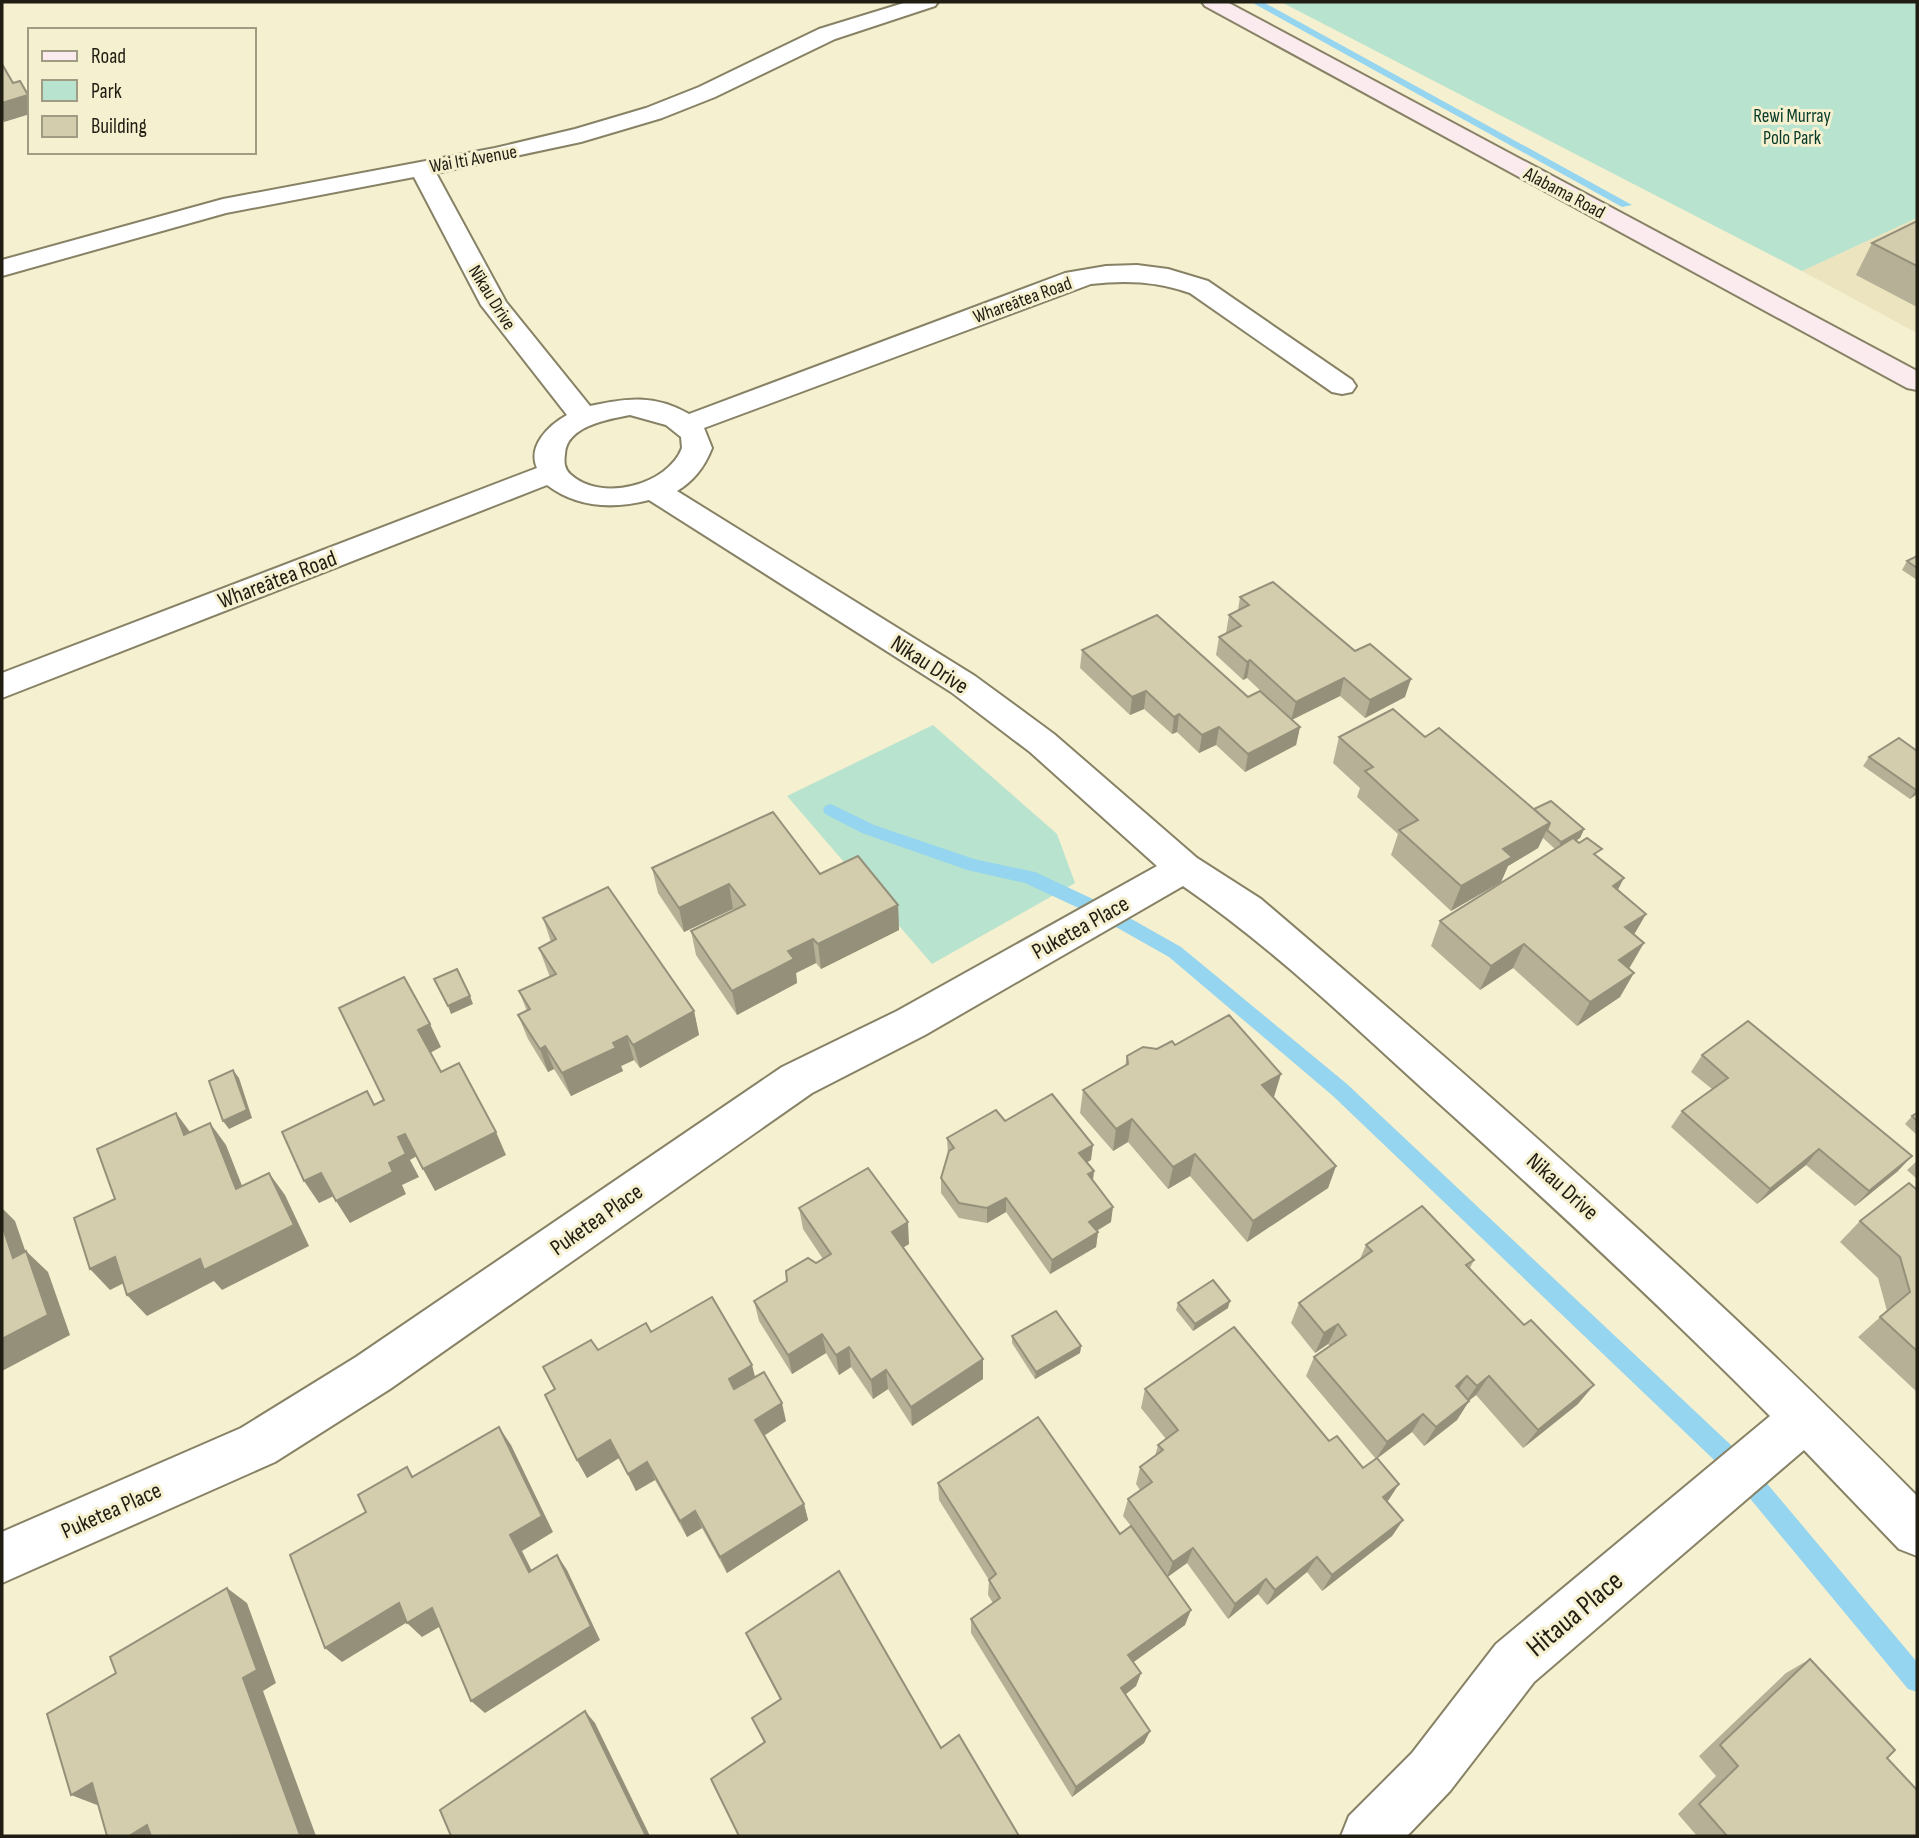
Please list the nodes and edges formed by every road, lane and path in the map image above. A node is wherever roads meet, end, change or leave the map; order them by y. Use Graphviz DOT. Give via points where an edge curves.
graph roads {
  1 [pos="929,2"];
  2 [pos="1212,2"];
  3 [pos="421,167"];
  4 [pos="2,268"];
  5 [pos="1917,383"];
  6 [pos="1342,386"];
  7 [pos="583,416"];
  8 [pos="687,425"];
  9 [pos="552,473"];
  10 [pos="654,490"];
  11 [pos="2,686"];
  12 [pos="1184,868"];
  13 [pos="1807,1416"];
  14 [pos="1917,1531"];
  15 [pos="2,1558"];
  16 [pos="1369,1836"];
  1 -- 3 [label="street, Wai Iti Avenue" via="827,34 654,113 495,155"];
  2 -- 5 [label="main road, Alabama Road"];
  3 -- 4 [label="street, Wai Iti Avenue" via="223,206"];
  3 -- 7 [label="street, Nīkau Drive" via="494,305"];
  6 -- 8 [label="street, Whareātea Road" via="1199,288 1141,271 1108,272 1074,279"];
  7 -- 8 [label="street" via="630,406 654,408 674,414"];
  7 -- 9 [label="street" via="551,441 547,456"];
  8 -- 10 [label="street" via="697,438 694,460 675,480"];
  9 -- 10 [label="street" via="581,492 604,497"];
  9 -- 11 [label="street, Whareātea Road"];
  10 -- 12 [label="street, Nīkau Drive" via="963,684 1042,743"];
  12 -- 13 [label="street, Nikau Drive" via="1247,909 1425,1063 1598,1217"];
  12 -- 15 [label="street, Puketea Place" via="911,1023 797,1080 384,1366 258,1445"];
  13 -- 14 [label="street, Nikau Drive"];
  13 -- 16 [label="street, Hitaua Place" via="1515,1663 1431,1772"];
}
